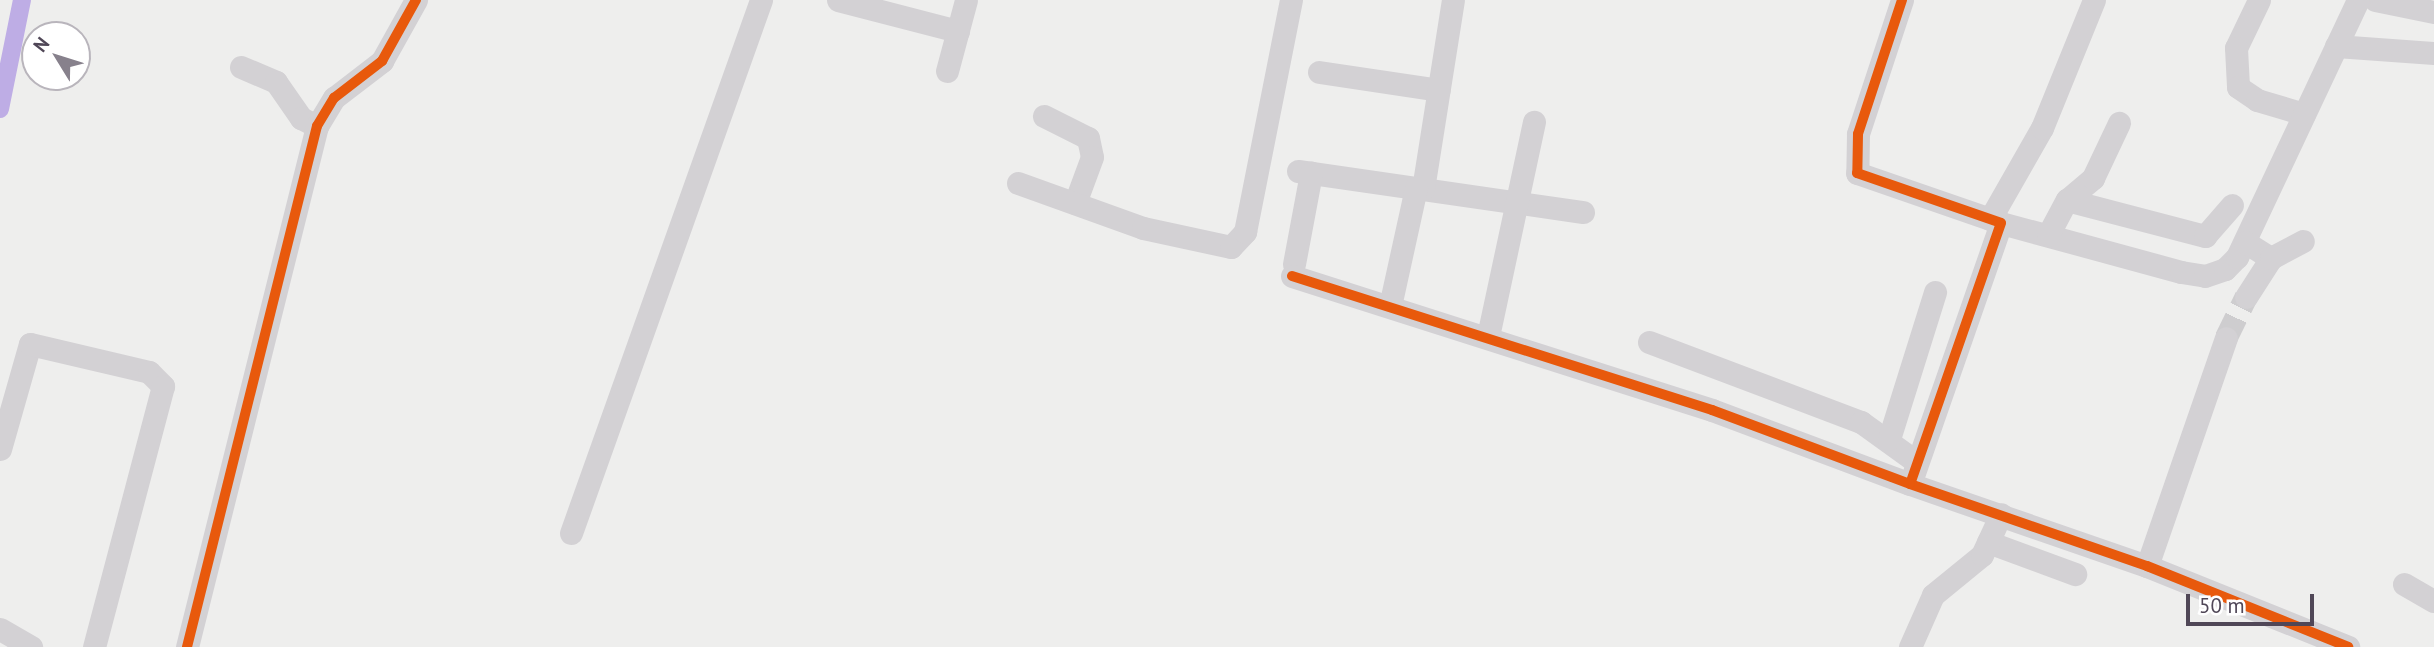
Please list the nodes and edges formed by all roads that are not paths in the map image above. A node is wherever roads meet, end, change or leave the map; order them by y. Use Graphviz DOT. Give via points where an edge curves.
graph roads {
  1 [pos="416,0"];
  2 [pos="761,0"];
  3 [pos="838,0"];
  4 [pos="966,0"];
  5 [pos="1291,0"];
  6 [pos="1453,0"];
  7 [pos="1902,0"];
  8 [pos="2094,0"];
  9 [pos="2259,0"];
  10 [pos="2358,0"];
  11 [pos="2375,0"];
  12 [pos="2434,12"];
  13 [pos="958,31"];
  14 [pos="2336,46"];
  15 [pos="2434,53"];
  16 [pos="241,67"];
  17 [pos="947,71"];
  18 [pos="1319,72"];
  19 [pos="1439,90"];
  20 [pos="2304,114"];
  21 [pos="1044,116"];
  22 [pos="1534,122"];
  23 [pos="2119,123"];
  24 [pos="317,126"];
  25 [pos="1018,183"];
  26 [pos="1419,188"];
  27 [pos="2067,200"];
  28 [pos="1517,202"];
  29 [pos="1075,203"];
  30 [pos="2232,205"];
  31 [pos="1583,212"];
  32 [pos="1996,221"];
  33 [pos="2048,235"];
  34 [pos="2303,241"];
  35 [pos="2245,242"];
  36 [pos="2272,258"];
  37 [pos="1935,292"];
  38 [pos="1392,297"];
  39 [pos="2246,297"];
  40 [pos="1490,327"];
  41 [pos="2226,338"];
  42 [pos="1649,342"];
  43 [pos="1889,439"];
  44 [pos="0,449"];
  45 [pos="1915,461"];
  46 [pos="1910,484"];
  47 [pos="2001,514"];
  48 [pos="571,533"];
  49 [pos="1988,542"];
  50 [pos="2147,566"];
  51 [pos="2076,574"];
  52 [pos="2404,584"];
  53 [pos="2434,601"];
  54 [pos="0,629"];
  55 [pos="32,647"];
  56 [pos="94,647"];
  57 [pos="187,647"];
  58 [pos="1910,647"];
  59 [pos="2348,647"];
  1 -- 24 [label="street" via="382,61 334,98"];
  2 -- 48 [label="street"];
  3 -- 13 [label="street"];
  4 -- 13 [label="street"];
  5 -- 29 [label="street" via="1245,232 1237,243 1223,248"];
  6 -- 19 [label="street"];
  7 -- 32 [label="street" via="1854,165 1865,179"];
  8 -- 32 [label="street" via="2042,128"];
  9 -- 20 [label="street" via="2236,48 2238,87 2257,100"];
  10 -- 14 [label="street"];
  11 -- 12 [label="street"];
  13 -- 17 [label="street"];
  14 -- 15 [label="street"];
  14 -- 20 [label="street"];
  16 -- 24 [label="street" via="276,82 301,118"];
  18 -- 19 [label="street"];
  19 -- 26 [label="street"];
  20 -- 35 [label="street"];
  21 -- 29 [label="street" via="1088,138 1092,157"];
  22 -- 28 [label="street"];
  23 -- 27 [label="street" via="2087,187"];
  24 -- 57 [label="street"];
  25 -- 29 [label="street"];
  26 -- 28 [label="street"];
  26 -- 38 [label="street"];
  26 -- 46 [label="street" via="1305,172 1293,270 1712,410"];
  27 -- 30 [label="street" via="2205,236"];
  27 -- 33 [label="street"];
  28 -- 31 [label="street"];
  28 -- 40 [label="street"];
  32 -- 33 [label="street"];
  32 -- 45 [label="street"];
  33 -- 35 [label="street" via="2205,276 2225,270"];
  34 -- 36 [label="street"];
  35 -- 36 [label="street"];
  36 -- 39 [label="street"];
  37 -- 43 [label="street"];
  41 -- 50 [label="street"];
  42 -- 43 [label="street" via="1847,416"];
  43 -- 45 [label="street"];
  44 -- 56 [label="street" via="30,344 149,372 163,386"];
  45 -- 46 [label="street"];
  46 -- 47 [label="street"];
  47 -- 49 [label="street"];
  47 -- 50 [label="street"];
  49 -- 51 [label="street"];
  49 -- 58 [label="street" via="1972,566 1933,594"];
  50 -- 59 [label="street"];
  52 -- 53 [label="street"];
  54 -- 55 [label="street"];
}
